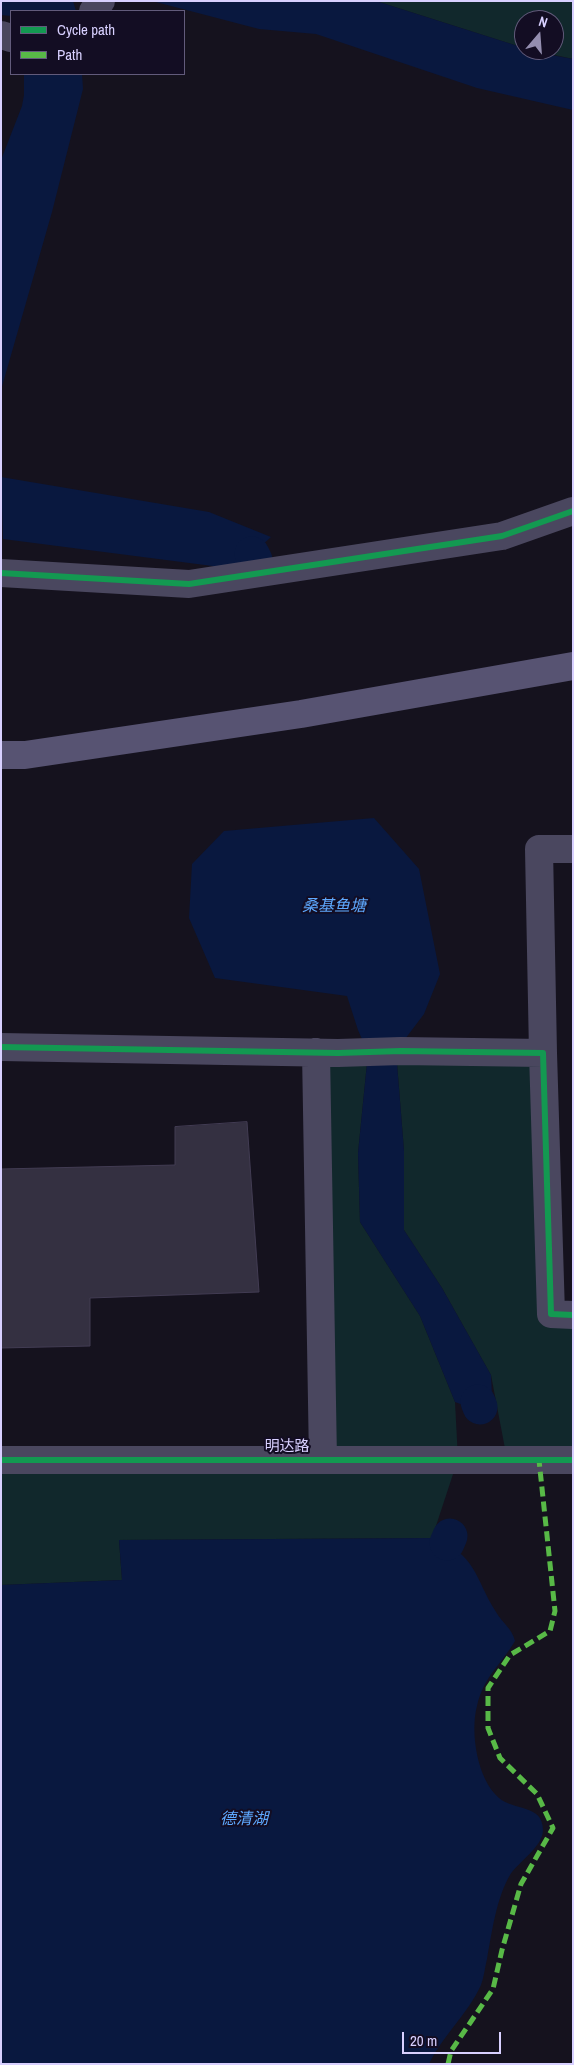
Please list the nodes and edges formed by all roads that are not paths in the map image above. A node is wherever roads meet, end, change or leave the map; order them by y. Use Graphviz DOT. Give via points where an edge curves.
graph roads {
  1 [pos="573,511"];
  2 [pos="1,573"];
  3 [pos="573,666"];
  4 [pos="1,755"];
  5 [pos="573,849"];
  6 [pos="1,1047"];
  7 [pos="316,1052"];
  8 [pos="543,1053"];
  9 [pos="573,1315"];
  10 [pos="1,1460"];
  11 [pos="323,1460"];
  12 [pos="573,1460"];
  1 -- 2 [label="street" via="502,536 189,584"];
  3 -- 4 [label="main road" via="284,716 25,755"];
  5 -- 8 [label="street" via="539,849"];
  6 -- 7 [label="street"];
  7 -- 8 [label="street"];
  7 -- 11 [label="street"];
  8 -- 9 [label="street" via="551,1314"];
  10 -- 11 [label="street, 明达路"];
  11 -- 12 [label="street, 明达路"];
}
